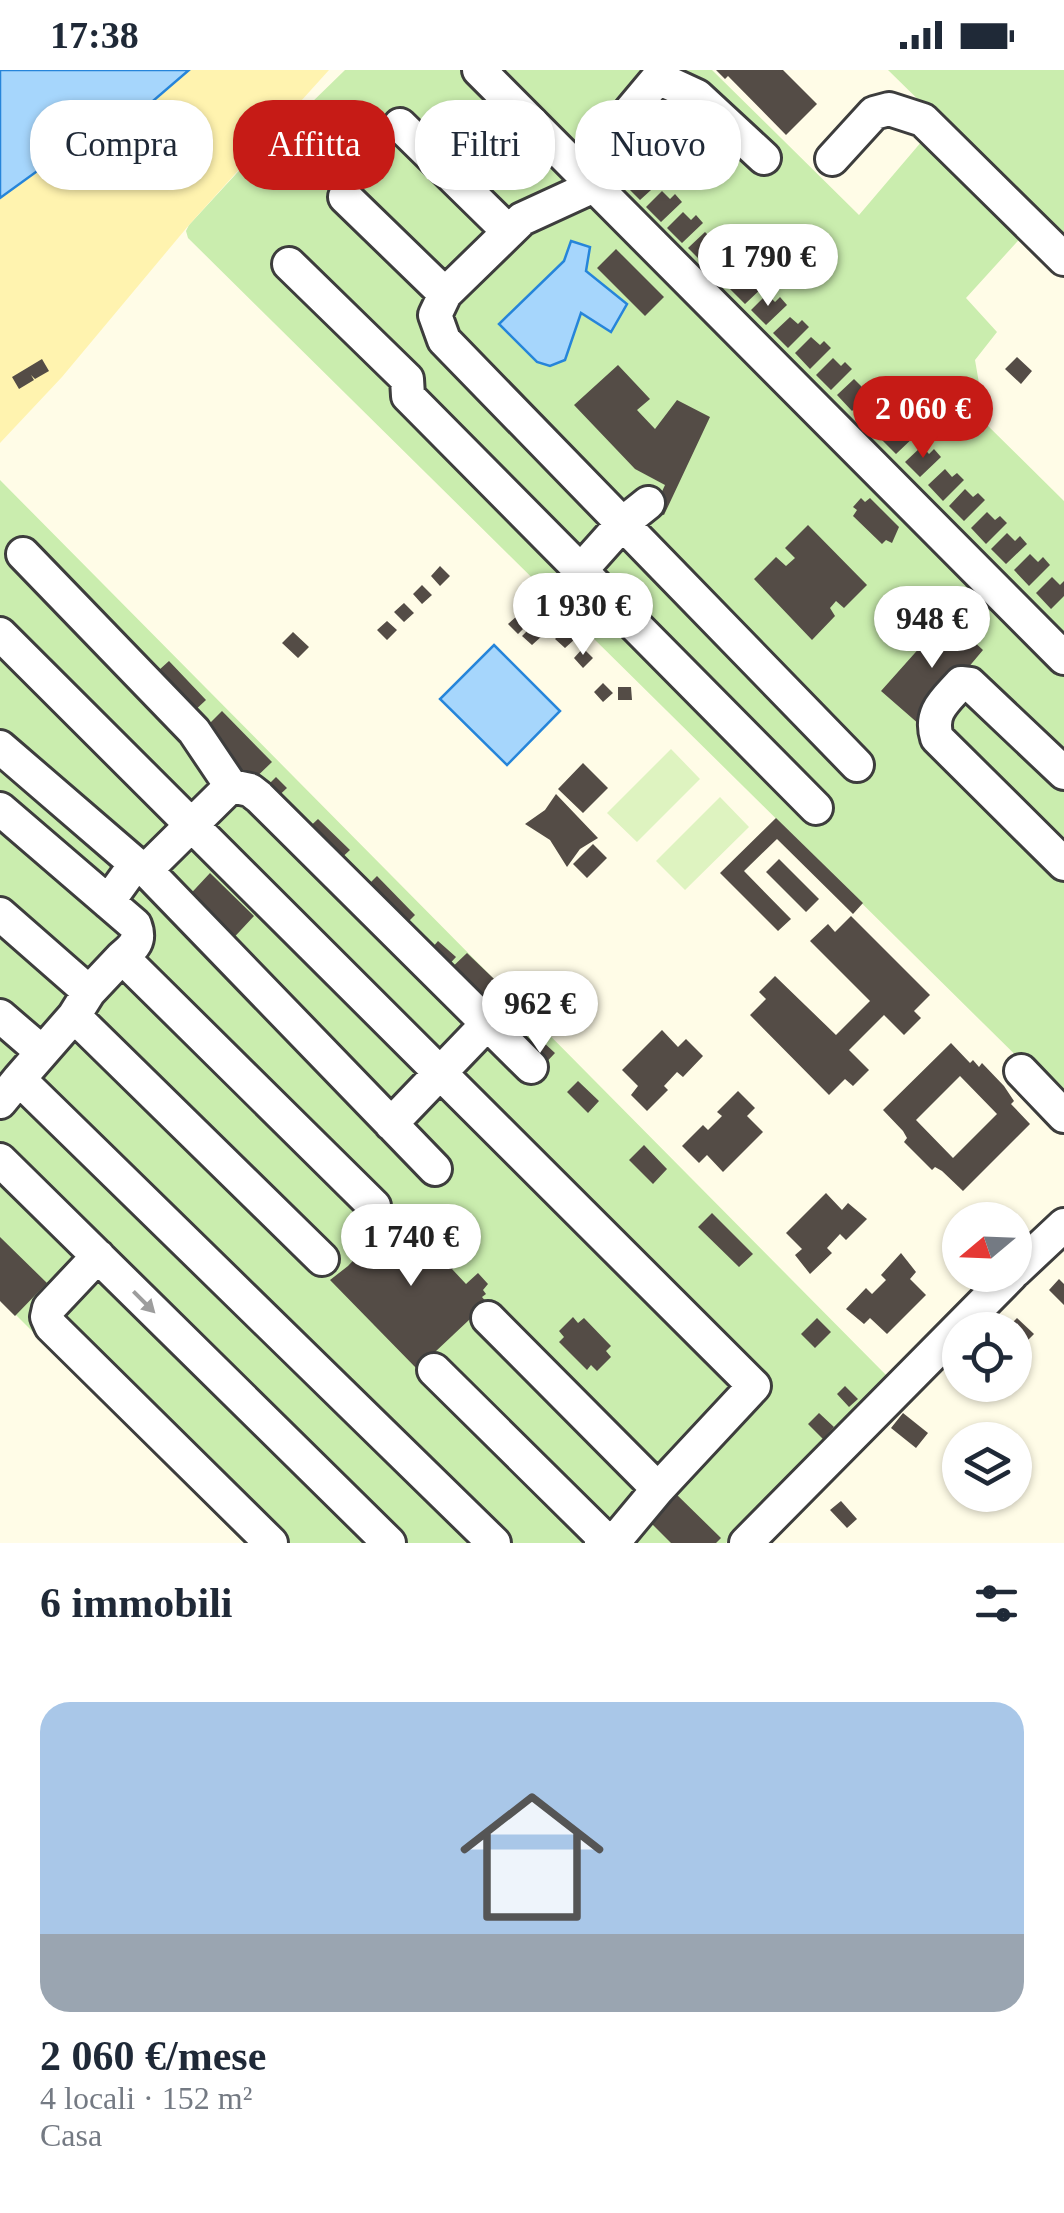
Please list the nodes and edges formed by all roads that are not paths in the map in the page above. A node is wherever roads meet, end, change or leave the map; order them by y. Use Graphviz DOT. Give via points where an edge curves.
graph roads {
  1 [pos="479,70"];
  2 [pos="643,100"];
  3 [pos="701,100"];
  4 [pos="400,126"];
  5 [pos="741,137"];
  6 [pos="764,158"];
  7 [pos="832,159"];
  8 [pos="575,163"];
  9 [pos="575,186"];
  10 [pos="602,190"];
  11 [pos="345,197"];
  12 [pos="506,230"];
  13 [pos="1064,259"];
  14 [pos="289,264"];
  15 [pos="445,294"];
  16 [pos="444,340"];
  17 [pos="406,380"];
  18 [pos="636,513"];
  19 [pos="23,554"];
  20 [pos="581,570"];
  21 [pos="0,634"];
  22 [pos="1064,658"];
  23 [pos="0,747"];
  24 [pos="857,766"];
  25 [pos="1064,773"];
  26 [pos="231,786"];
  27 [pos="816,808"];
  28 [pos="0,810"];
  29 [pos="191,826"];
  30 [pos="1064,864"];
  31 [pos="142,868"];
  32 [pos="108,902"];
  33 [pos="0,914"];
  34 [pos="122,957"];
  35 [pos="82,1004"];
  36 [pos="0,1016"];
  37 [pos="486,1024"];
  38 [pos="42,1052"];
  39 [pos="531,1067"];
  40 [pos="1020,1071"];
  41 [pos="439,1074"];
  42 [pos="10,1091"];
  43 [pos="1064,1116"];
  44 [pos="391,1124"];
  45 [pos="0,1160"];
  46 [pos="435,1169"];
  47 [pos="374,1206"];
  48 [pos="1064,1225"];
  49 [pos="1032,1255"];
  50 [pos="98,1256"];
  51 [pos="322,1259"];
  52 [pos="994,1292"];
  53 [pos="488,1318"];
  54 [pos="434,1370"];
  55 [pos="658,1489"];
  56 [pos="607,1542"];
  57 [pos="271,1543"];
  58 [pos="389,1543"];
  59 [pos="494,1543"];
  60 [pos="746,1543"];
  1 -- 8 [label="street"];
  2 -- 3 [label="street" via="658,78"];
  4 -- 12 [label="street"];
  5 -- 6 [label="street"];
  7 -- 13 [label="street" via="874,113 889,109 923,120"];
  9 -- 12 [label="street"];
  10 -- 22 [label="street"];
  11 -- 15 [label="street"];
  12 -- 15 [label="street"];
  14 -- 17 [label="street"];
  15 -- 16 [label="street" via="435,315"];
  16 -- 17 [label="street"];
  16 -- 18 [label="street"];
  17 -- 20 [label="street" via="408,396"];
  18 -- 20 [label="street"];
  18 -- 24 [label="street"];
  19 -- 26 [label="street" via="194,732"];
  20 -- 27 [label="street"];
  21 -- 29 [label="street"];
  23 -- 31 [label="street"];
  25 -- 30 [label="street" via="970,684 961,683 936,711 937,738"];
  26 -- 29 [label="street"];
  26 -- 37 [label="street" via="259,797"];
  28 -- 32 [label="street"];
  29 -- 31 [label="street"];
  29 -- 41 [label="street"];
  31 -- 32 [label="street" via="131,870"];
  31 -- 44 [label="street"];
  32 -- 34 [label="street" via="139,935"];
  33 -- 35 [label="street"];
  34 -- 35 [label="street"];
  34 -- 47 [label="street"];
  35 -- 38 [label="street"];
  35 -- 51 [label="street"];
  36 -- 38 [label="street"];
  37 -- 39 [label="street"];
  37 -- 41 [label="street"];
  38 -- 42 [label="street"];
  40 -- 43 [label="street"];
  41 -- 44 [label="street"];
  41 -- 55 [label="street" via="754,1386"];
  42 -- 59 [label="street"];
  44 -- 46 [label="street"];
  45 -- 50 [label="street"];
  48 -- 49 [label="street"];
  50 -- 57 [label="street" via="50,1308 51,1326"];
  50 -- 58 [label="street, one-way"];
  52 -- 60 [label="street"];
  53 -- 55 [label="street"];
  54 -- 56 [label="street"];
  55 -- 56 [label="street"];
}
